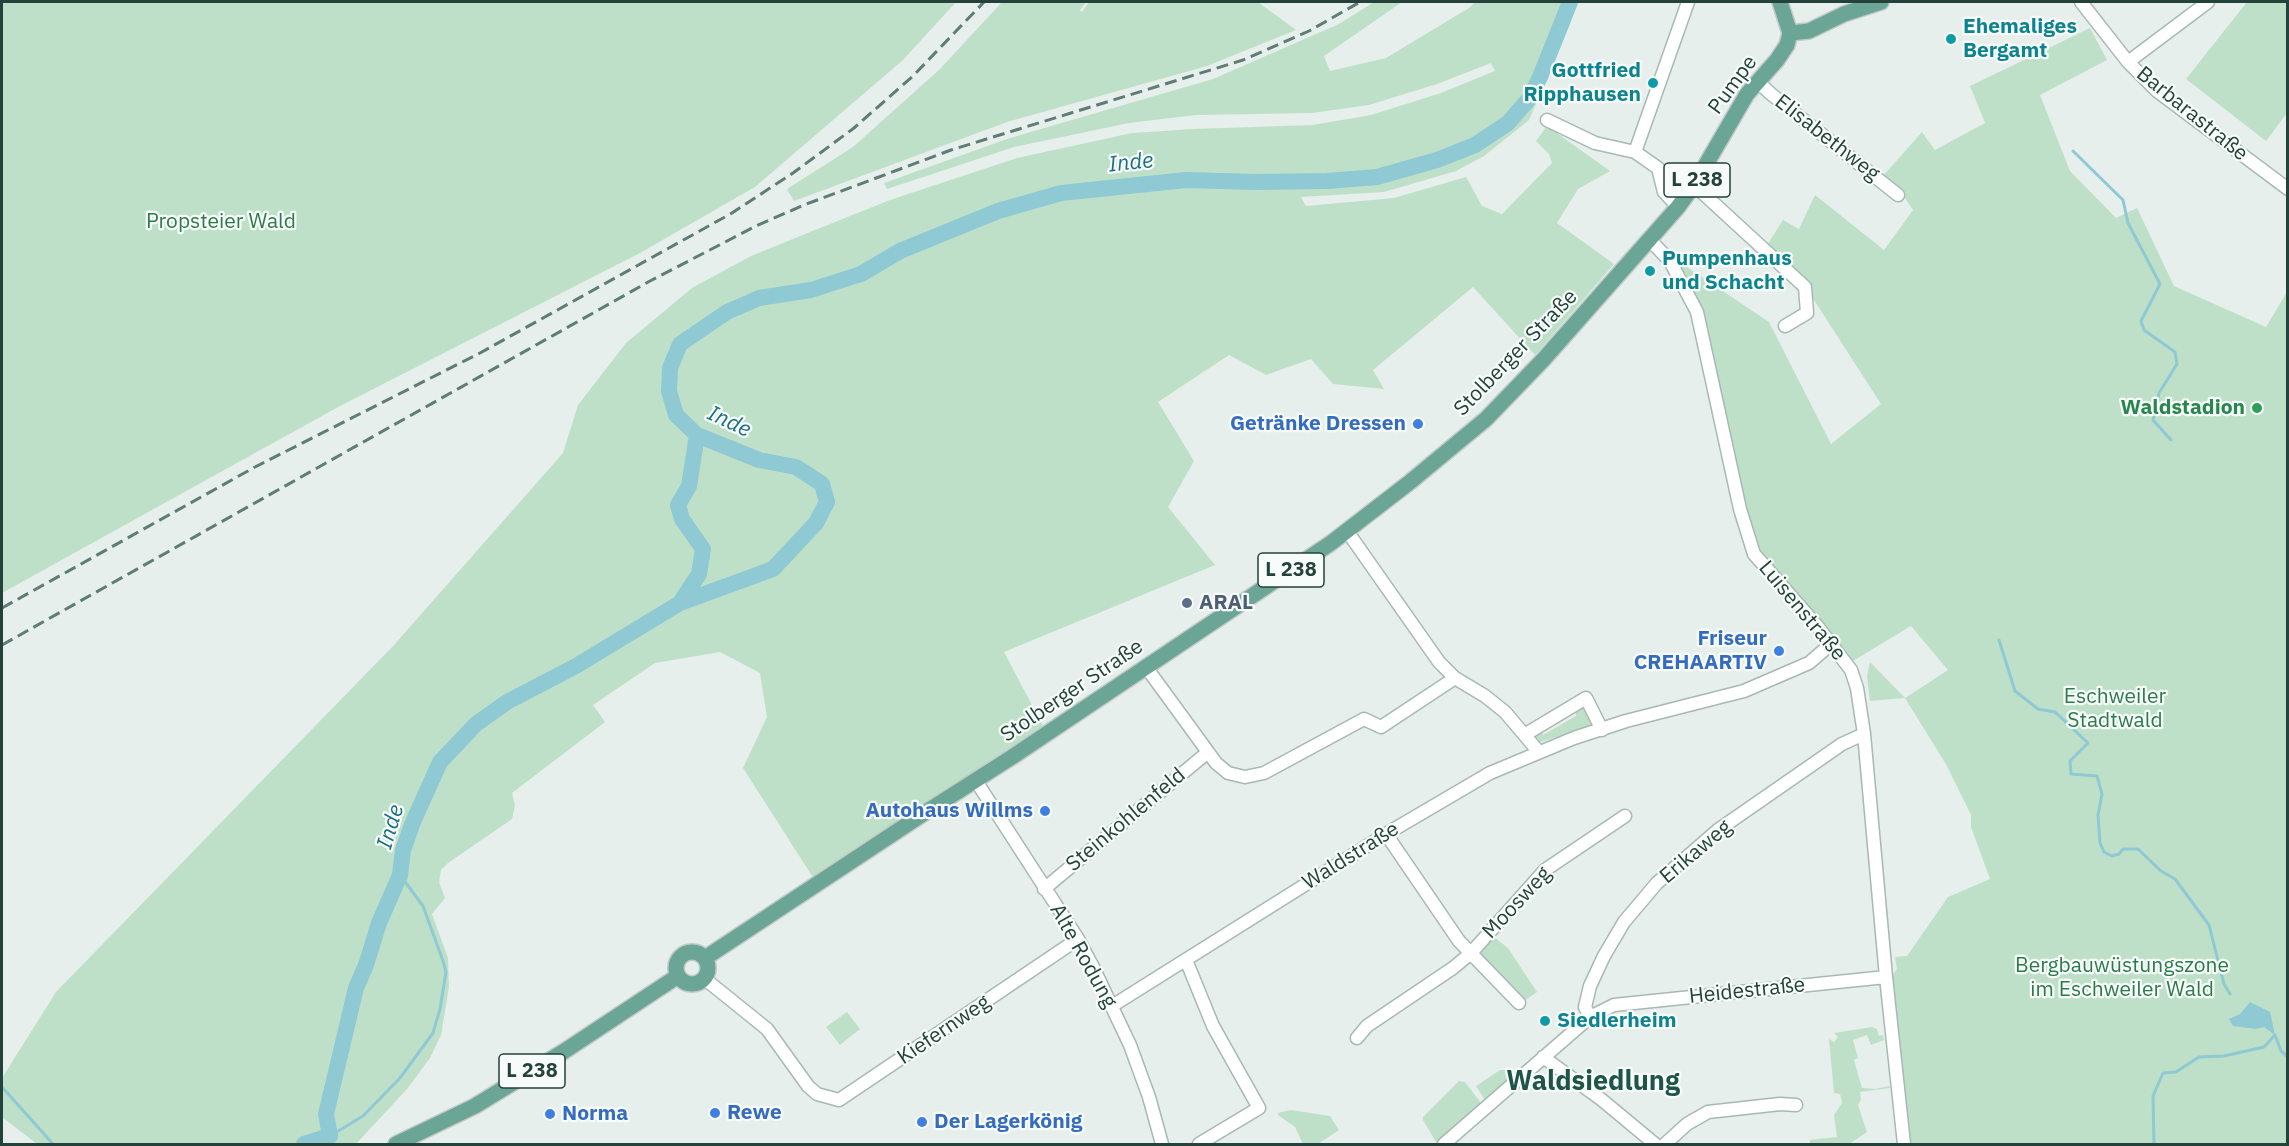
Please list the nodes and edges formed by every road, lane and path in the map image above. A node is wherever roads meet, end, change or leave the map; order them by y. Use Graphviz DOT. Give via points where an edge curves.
graph roads {
  1 [pos="1688,2"];
  2 [pos="1780,2"];
  3 [pos="1881,2"];
  4 [pos="2081,2"];
  5 [pos="2208,2"];
  6 [pos="1790,33"];
  7 [pos="2128,62"];
  8 [pos="1757,81"];
  9 [pos="1546,120"];
  10 [pos="1635,152"];
  11 [pos="1694,185"];
  12 [pos="2288,189"];
  13 [pos="1898,195"];
  14 [pos="1678,207"];
  15 [pos="1650,240"];
  16 [pos="1785,326"];
  17 [pos="1347,531"];
  18 [pos="1831,644"];
  19 [pos="1146,667"];
  20 [pos="1455,678"];
  21 [pos="1602,730"];
  22 [pos="1864,734"];
  23 [pos="1526,735"];
  24 [pos="1538,751"];
  25 [pos="1208,752"];
  26 [pos="976,781"];
  27 [pos="1625,816"];
  28 [pos="1386,834"];
  29 [pos="1044,888"];
  30 [pos="1078,939"];
  31 [pos="1471,953"];
  32 [pos="705,958"];
  33 [pos="1186,960"];
  34 [pos="678,976"];
  35 [pos="1886,976"];
  36 [pos="705,979"];
  37 [pos="1519,1003"];
  38 [pos="1112,1006"];
  39 [pos="1590,1017"];
  40 [pos="1357,1038"];
  41 [pos="1543,1057"];
  42 [pos="1796,1105"];
  43 [pos="396,1144"];
  44 [pos="1162,1144"];
  45 [pos="1199,1144"];
  46 [pos="1446,1144"];
  47 [pos="1655,1144"];
  48 [pos="1665,1144"];
  49 [pos="1904,1144"];
  1 -- 10 [label="street"];
  2 -- 6 [label="main road"];
  3 -- 6 [label="main road" via="1809,31"];
  4 -- 7 [label="street, Barbarastraße"];
  5 -- 7 [label="street"];
  6 -- 8 [label="main road, Pumpe / L 238" via="1784,51"];
  7 -- 12 [label="street, Barbarastraße" via="2157,91"];
  8 -- 11 [label="main road, Pumpe / L 238" via="1734,113"];
  8 -- 13 [label="street, Elisabethweg"];
  9 -- 10 [label="street" via="1595,143"];
  10 -- 14 [label="street" via="1658,168 1665,192"];
  11 -- 14 [label="main road, Pumpe / L 238"];
  11 -- 16 [label="street" via="1805,287 1807,313"];
  14 -- 15 [label="main road, Pumpe / L 238"];
  15 -- 17 [label="main road, Stolberger Straße / L 238" via="1500,405"];
  15 -- 18 [label="street, Luisenstraße" via="1670,261 1697,312 1740,510 1754,554"];
  17 -- 19 [label="main road, Stolberger Straße / L 238"];
  17 -- 20 [label="street" via="1434,656"];
  18 -- 21 [label="street, Waldstraße" via="1809,663 1744,691"];
  18 -- 22 [label="street, Luisenstraße" via="1851,670"];
  19 -- 25 [label="street"];
  19 -- 26 [label="main road, Stolberger Straße / L 238"];
  20 -- 23 [label="street" via="1505,712"];
  20 -- 25 [label="street" via="1381,727 1364,718 1264,773 1245,777 1228,773"];
  21 -- 23 [label="street" via="1586,698"];
  21 -- 24 [label="street, Waldstraße"];
  22 -- 35 [label="street, Luisenstraße"];
  22 -- 39 [label="street, Erikaweg" via="1842,744 1718,830 1657,884 1624,922 1604,956 1590,986 1586,1007"];
  23 -- 24 [label="street"];
  24 -- 28 [label="street, Waldstraße" via="1490,773"];
  25 -- 29 [label="street, Steinkohlenfeld"];
  26 -- 29 [label="street, Alte Rodung"];
  26 -- 32 [label="main road, Stolberger Straße / L 238"];
  27 -- 31 [label="street, Moosweg" via="1545,870"];
  28 -- 31 [label="street, Moosweg"];
  28 -- 33 [label="street, Waldstraße"];
  29 -- 30 [label="street, Alte Rodung"];
  30 -- 36 [label="street, Kiefernweg" via="839,1100 817,1094 808,1086 766,1029"];
  30 -- 38 [label="street, Alte Rodung"];
  31 -- 37 [label="street, Moosweg"];
  31 -- 40 [label="street, Moosweg" via="1367,1026"];
  32 -- 34 [label="main road" via="697,952 686,953 676,965"];
  32 -- 36 [label="main road" via="709,967"];
  33 -- 38 [label="street, Waldstraße"];
  33 -- 45 [label="street" via="1213,1026 1259,1108"];
  34 -- 36 [label="main road" via="690,984"];
  34 -- 43 [label="main road, L 238" via="475,1106"];
  35 -- 39 [label="street, Heidestraße" via="1614,1005"];
  35 -- 49 [label="street, Luisenstraße"];
  38 -- 44 [label="street, Alte Rodung" via="1134,1055"];
  39 -- 41 [label="street, Heidestraße"];
  41 -- 46 [label="street, Heidestraße"];
  41 -- 47 [label="street"];
  42 -- 48 [label="street" via="1707,1112"];
}
